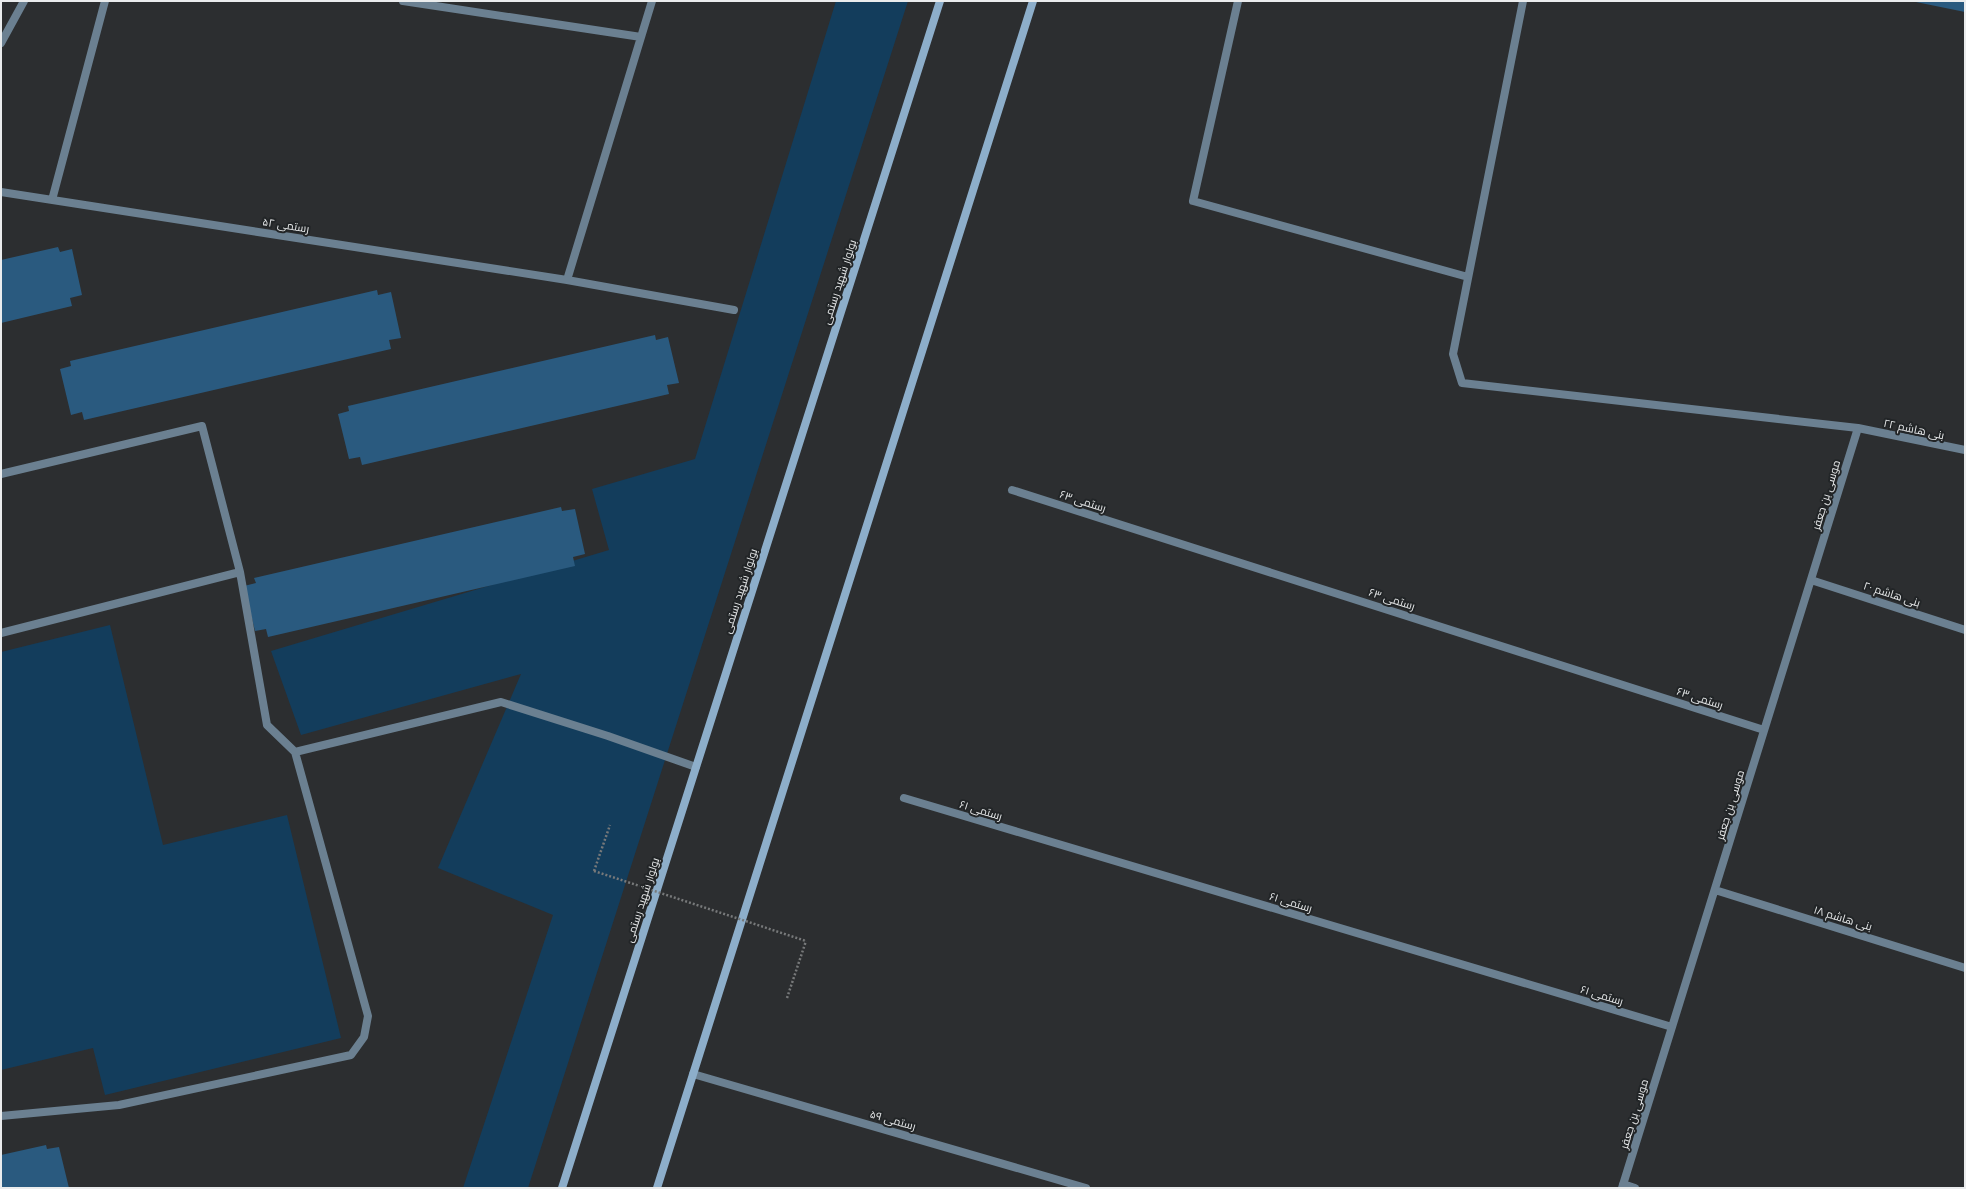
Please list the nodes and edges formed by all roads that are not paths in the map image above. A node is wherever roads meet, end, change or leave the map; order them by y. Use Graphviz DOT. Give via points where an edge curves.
graph roads {
  1 [pos="24,1"];
  2 [pos="105,1"];
  3 [pos="403,1"];
  4 [pos="652,1"];
  5 [pos="940,1"];
  6 [pos="1033,1"];
  7 [pos="1238,1"];
  8 [pos="1523,1"];
  9 [pos="641,37"];
  10 [pos="1,43"];
  11 [pos="1,192"];
  12 [pos="52,200"];
  13 [pos="1468,277"];
  14 [pos="567,280"];
  15 [pos="734,310"];
  16 [pos="1858,428"];
  17 [pos="1965,450"];
  18 [pos="1,474"];
  19 [pos="1012,490"];
  20 [pos="240,572"];
  21 [pos="1811,580"];
  22 [pos="1965,630"];
  23 [pos="1,633"];
  24 [pos="1764,730"];
  25 [pos="295,752"];
  26 [pos="696,767"];
  27 [pos="904,798"];
  28 [pos="1715,890"];
  29 [pos="1965,968"];
  30 [pos="1672,1027"];
  31 [pos="693,1074"];
  32 [pos="1,1116"];
  33 [pos="1623,1186"];
  34 [pos="562,1188"];
  35 [pos="657,1188"];
  36 [pos="1086,1188"];
  37 [pos="1635,1188"];
  1 -- 10 [label="street"];
  2 -- 12 [label="street"];
  3 -- 9 [label="street"];
  4 -- 9 [label="street"];
  5 -- 26 [label="main road, بولوار شهید رستمی"];
  6 -- 31 [label="main road"];
  7 -- 13 [label="street" via="1193,200"];
  8 -- 13 [label="street"];
  9 -- 14 [label="street"];
  11 -- 12 [label="street, رستمی ۵۲"];
  12 -- 14 [label="street, رستمی ۵۲"];
  13 -- 16 [label="street, بنی هاشم ۲۲" via="1453,354 1462,383"];
  14 -- 15 [label="street, رستمی ۵۲"];
  16 -- 17 [label="street, بنی هاشم ۲۲"];
  16 -- 21 [label="street, موسی بن جعفر"];
  18 -- 20 [label="street" via="202,426"];
  19 -- 24 [label="street, رستمی ۶۳"];
  20 -- 23 [label="street"];
  20 -- 25 [label="street" via="267,725"];
  21 -- 22 [label="street, بنی هاشم ۲۰"];
  21 -- 24 [label="street, موسی بن جعفر"];
  24 -- 28 [label="street, موسی بن جعفر"];
  25 -- 26 [label="street" via="501,702"];
  25 -- 32 [label="street" via="368,1016 364,1037 351,1055 119,1105"];
  26 -- 34 [label="main road, بولوار شهید رستمی"];
  27 -- 30 [label="street, رستمی ۶۱"];
  28 -- 29 [label="street, بنی هاشم ۱۸"];
  28 -- 30 [label="street, موسی بن جعفر"];
  30 -- 33 [label="street, موسی بن جعفر"];
  31 -- 35 [label="main road"];
  31 -- 36 [label="street, رستمی ۵۹"];
  33 -- 37 [label="street"];
}
